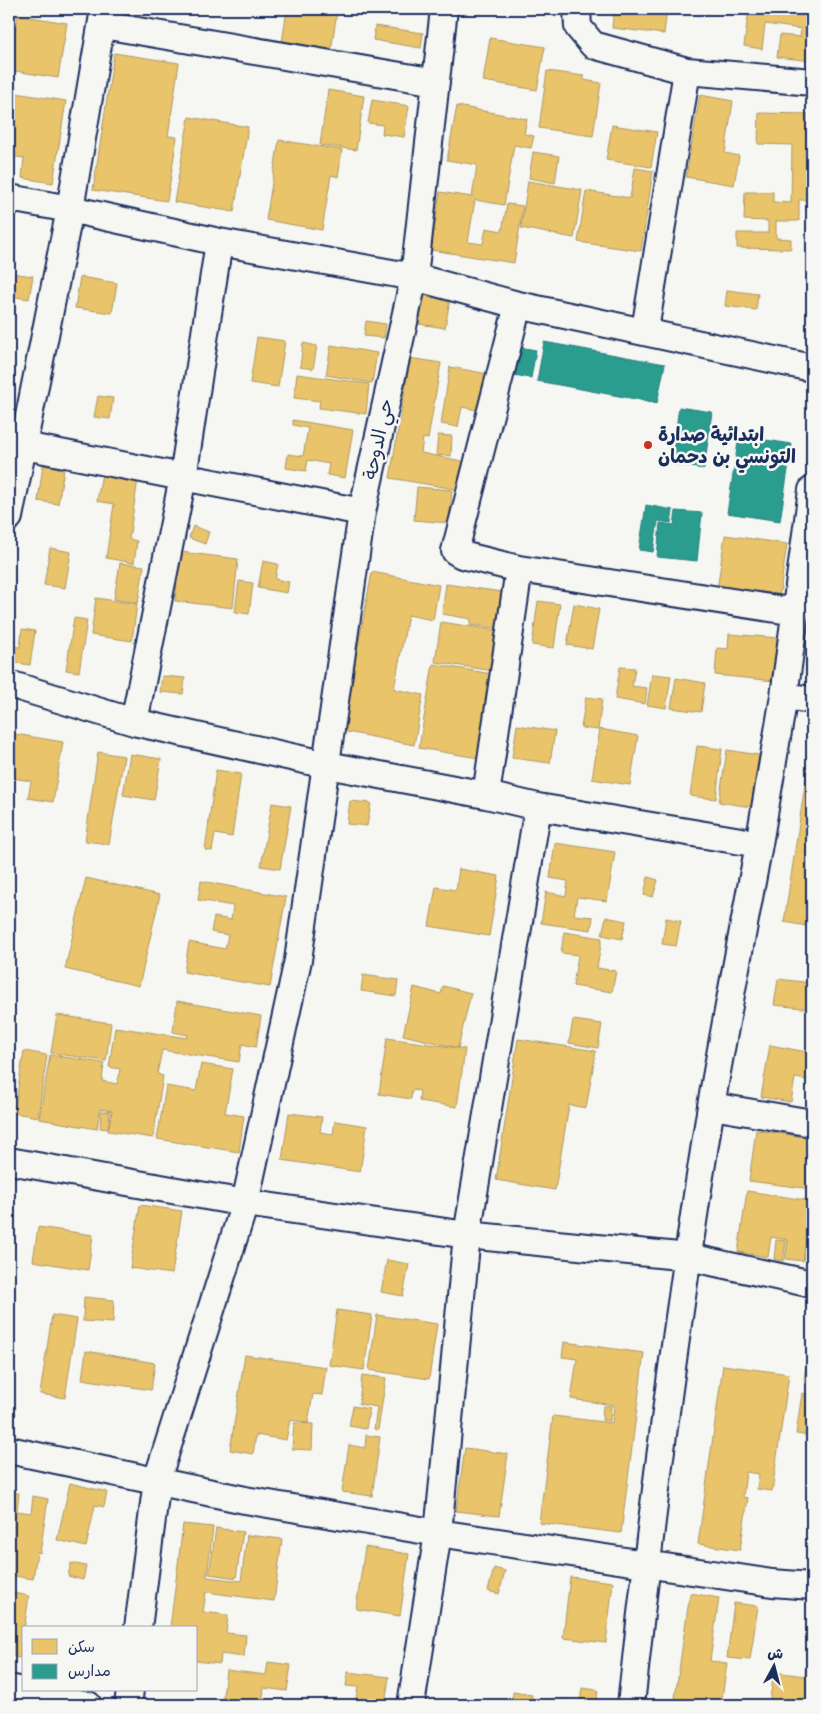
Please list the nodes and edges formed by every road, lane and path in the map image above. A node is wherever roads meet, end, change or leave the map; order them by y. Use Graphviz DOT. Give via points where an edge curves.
graph roads {
  1 [pos="444,9"];
  2 [pos="578,9"];
  3 [pos="103,17"];
  4 [pos="687,71"];
  5 [pos="436,82"];
  6 [pos="812,82"];
  7 [pos="9,198"];
  8 [pos="70,209"];
  9 [pos="219,242"];
  10 [pos="414,276"];
  11 [pos="518,305"];
  12 [pos="645,330"];
  13 [pos="812,368"];
  14 [pos="15,444"];
  15 [pos="183,477"];
  16 [pos="812,490"];
  17 [pos="362,512"];
  18 [pos="9,517"];
  19 [pos="519,568"];
  20 [pos="796,612"];
  21 [pos="9,684"];
  22 [pos="784,696"];
  23 [pos="812,700"];
  24 [pos="134,722"];
  25 [pos="327,765"];
  26 [pos="486,795"];
  27 [pos="538,807"];
  28 [pos="760,844"];
  29 [pos="712,1106"];
  30 [pos="812,1123"];
  31 [pos="9,1161"];
  32 [pos="245,1203"];
  33 [pos="467,1235"];
  34 [pos="689,1257"];
  35 [pos="812,1284"];
  36 [pos="9,1450"];
  37 [pos="157,1480"];
  38 [pos="438,1533"];
  39 [pos="646,1565"];
  40 [pos="812,1586"];
  41 [pos="138,1626"];
  42 [pos="9,1688"];
  43 [pos="22,1691"];
  44 [pos="28,1692"];
  45 [pos="130,1692"];
  46 [pos="88,1705"];
  47 [pos="128,1705"];
  48 [pos="411,1705"];
  49 [pos="631,1705"];
  1 -- 5 [label="street, حي الدوحة"];
  2 -- 4 [label="street" via="578,27 593,44"];
  3 -- 5 [label="street"];
  3 -- 8 [label="street"];
  4 -- 6 [label="street"];
  4 -- 12 [label="street"];
  5 -- 10 [label="street, حي الدوحة"];
  7 -- 8 [label="street"];
  8 -- 9 [label="street"];
  8 -- 14 [label="street"];
  9 -- 10 [label="street"];
  9 -- 15 [label="street"];
  10 -- 11 [label="street"];
  10 -- 17 [label="street, حي الدوحة"];
  11 -- 12 [label="street"];
  11 -- 19 [label="street" via="455,551"];
  12 -- 13 [label="street"];
  14 -- 15 [label="street"];
  14 -- 18 [label="street"];
  15 -- 17 [label="street"];
  15 -- 24 [label="street"];
  16 -- 20 [label="street"];
  17 -- 25 [label="street, حي الدوحة"];
  19 -- 20 [label="street"];
  19 -- 26 [label="street"];
  20 -- 22 [label="street"];
  21 -- 24 [label="street"];
  22 -- 23 [label="street"];
  22 -- 28 [label="street"];
  24 -- 25 [label="street"];
  25 -- 26 [label="street"];
  25 -- 32 [label="street, حي الدوحة" via="298,960"];
  26 -- 27 [label="street"];
  27 -- 28 [label="street"];
  27 -- 33 [label="street"];
  28 -- 29 [label="street"];
  29 -- 30 [label="street"];
  29 -- 34 [label="street"];
  31 -- 32 [label="street"];
  32 -- 33 [label="street"];
  32 -- 37 [label="street, حي الدوحة"];
  33 -- 34 [label="street"];
  33 -- 38 [label="street"];
  34 -- 35 [label="street"];
  34 -- 39 [label="street"];
  36 -- 37 [label="street"];
  37 -- 38 [label="street" via="245,1500"];
  37 -- 41 [label="street, حي الدوحة"];
  38 -- 39 [label="street"];
  38 -- 48 [label="street"];
  39 -- 40 [label="street"];
  39 -- 49 [label="street"];
  42 -- 43 [label="street"];
  44 -- 46 [label="street"];
  45 -- 47 [label="street"];
}
